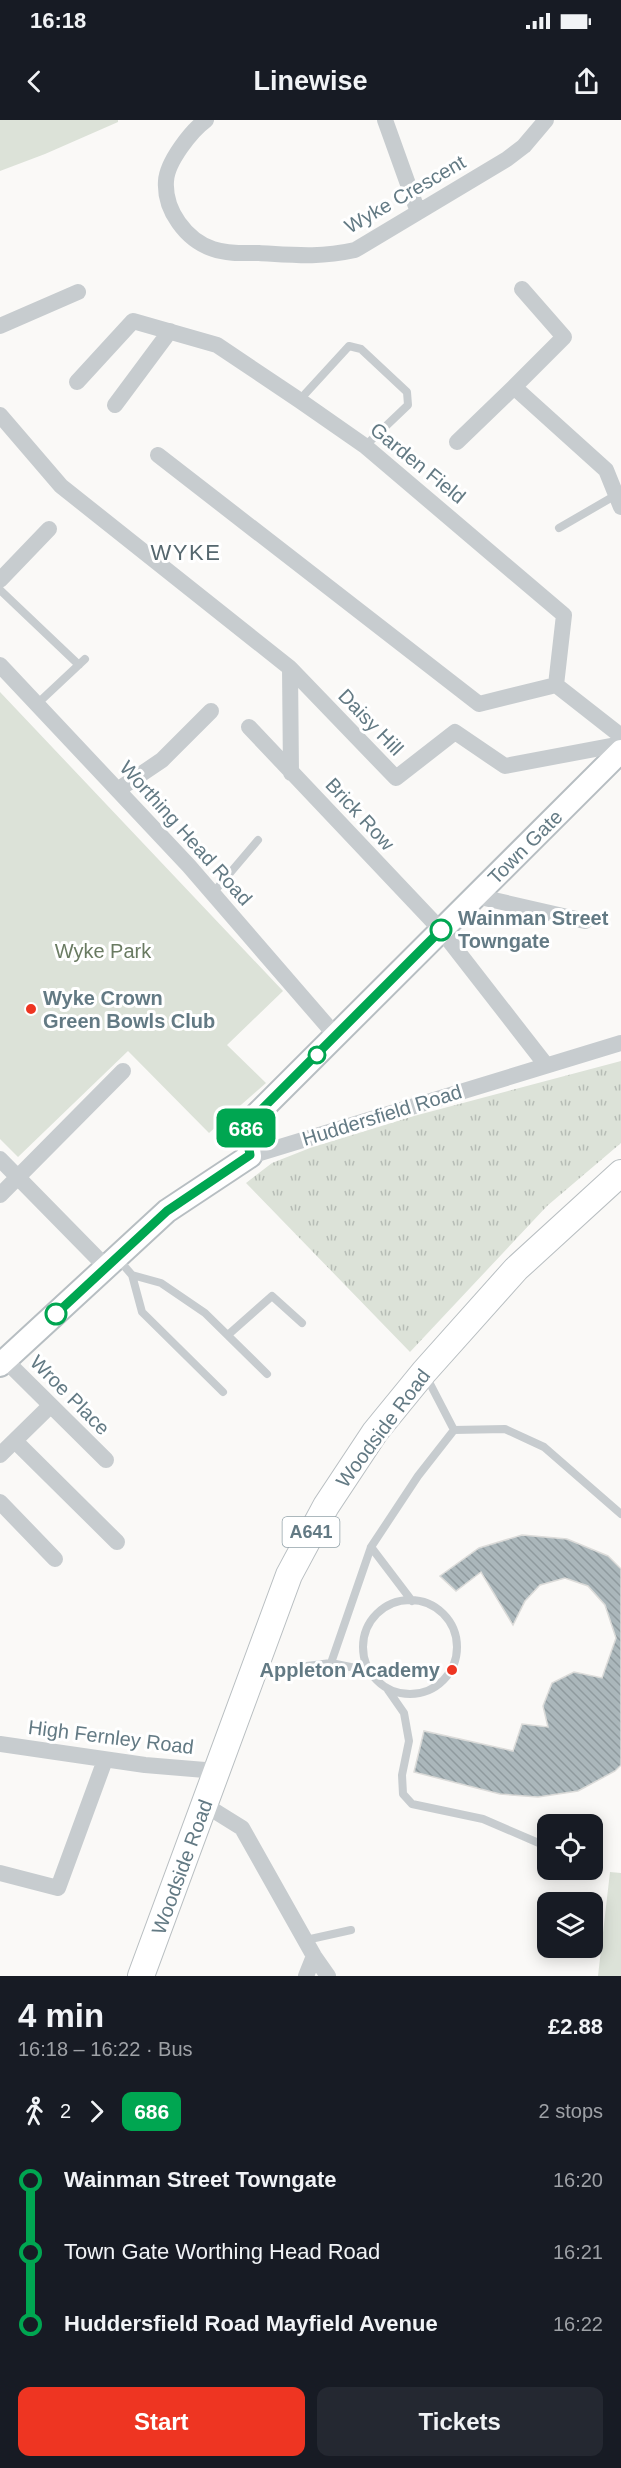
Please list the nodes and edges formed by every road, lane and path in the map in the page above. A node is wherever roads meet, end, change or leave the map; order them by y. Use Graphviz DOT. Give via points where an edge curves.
graph roads {
  1 [pos="206,120"];
  2 [pos="385,120"];
  3 [pos="546,120"];
  4 [pos="418,213"];
  5 [pos="522,289"];
  6 [pos="78,292"];
  7 [pos="0,326"];
  8 [pos="170,331"];
  9 [pos="77,382"];
  10 [pos="514,387"];
  11 [pos="305,394"];
  12 [pos="115,405"];
  13 [pos="0,415"];
  14 [pos="457,442"];
  15 [pos="365,446"];
  16 [pos="158,455"];
  17 [pos="619,501"];
  18 [pos="560,528"];
  19 [pos="49,529"];
  20 [pos="0,580"];
  21 [pos="0,590"];
  22 [pos="0,665"];
  23 [pos="290,668"];
  24 [pos="556,685"];
  25 [pos="37,704"];
  26 [pos="211,711"];
  27 [pos="249,727"];
  28 [pos="621,736"];
  29 [pos="621,744"];
  30 [pos="621,751"];
  31 [pos="291,773"];
  32 [pos="119,789"];
  33 [pos="258,840"];
  34 [pos="213,892"];
  35 [pos="476,896"];
  36 [pos="585,921"];
  37 [pos="441,930"];
  38 [pos="336,1036"];
  39 [pos="621,1043"];
  40 [pos="546,1065"];
  41 [pos="123,1071"];
  42 [pos="250,1155"];
  43 [pos="0,1159"];
  44 [pos="621,1173"];
  45 [pos="18,1177"];
  46 [pos="0,1195"];
  47 [pos="111,1262"];
  48 [pos="132,1275"];
  49 [pos="302,1323"];
  50 [pos="229,1334"];
  51 [pos="2,1362"];
  52 [pos="424,1372"];
  53 [pos="267,1374"];
  54 [pos="223,1392"];
  55 [pos="50,1406"];
  56 [pos="454,1430"];
  57 [pos="15,1441"];
  58 [pos="0,1455"];
  59 [pos="106,1460"];
  60 [pos="0,1502"];
  61 [pos="621,1514"];
  62 [pos="117,1542"];
  63 [pos="371,1546"];
  64 [pos="55,1559"];
  65 [pos="412,1601"];
  66 [pos="331,1663"];
  67 [pos="370,1671"];
  68 [pos="253,1673"];
  69 [pos="388,1689"];
  70 [pos="0,1744"];
  71 [pos="105,1760"];
  72 [pos="217,1771"];
  73 [pos="205,1805"];
  74 [pos="537,1842"];
  75 [pos="0,1873"];
  76 [pos="351,1930"];
  77 [pos="306,1940"];
  78 [pos="314,1956"];
  79 [pos="141,1976"];
  80 [pos="306,1976"];
  81 [pos="328,1976"];
  1 -- 4 [label="street, Wyke Crescent" via="178,154 166,180 173,214 183,229 213,249 296,257 331,255 355,250"];
  2 -- 4 [label="street"];
  3 -- 4 [label="street, Wyke Crescent" via="507,159"];
  5 -- 10 [label="street" via="564,337"];
  6 -- 7 [label="street"];
  8 -- 9 [label="street, Garden Field" via="133,321"];
  8 -- 12 [label="street"];
  8 -- 15 [label="street, Garden Field" via="217,345"];
  10 -- 14 [label="street"];
  10 -- 17 [label="street" via="606,470"];
  11 -- 15 [label="lane" via="349,346 361,349 407,392 408,405"];
  13 -- 23 [label="street" via="61,486"];
  15 -- 24 [label="street, Garden Field" via="564,615"];
  16 -- 24 [label="street" via="479,704"];
  17 -- 18 [label="lane"];
  19 -- 20 [label="street"];
  21 -- 25 [label="lane" via="82,662"];
  22 -- 25 [label="street, Worthing Head Road"];
  23 -- 29 [label="street, Daisy Hill" via="396,778 455,732 505,766"];
  23 -- 31 [label="street"];
  24 -- 28 [label="street"];
  25 -- 32 [label="street, Worthing Head Road"];
  26 -- 32 [label="street" via="162,760"];
  27 -- 31 [label="street, Brick Row"];
  30 -- 35 [label="main road, Town Gate"];
  31 -- 37 [label="street, Brick Row"];
  32 -- 34 [label="street, Worthing Head Road"];
  33 -- 34 [label="lane"];
  34 -- 38 [label="street, Worthing Head Road"];
  35 -- 36 [label="street"];
  35 -- 37 [label="main road, Town Gate"];
  37 -- 38 [label="main road, Town Gate"];
  37 -- 40 [label="street, Brick Row"];
  38 -- 42 [label="main road, Town Gate" via="245,1126"];
  39 -- 40 [label="street, Huddersfield Road"];
  40 -- 42 [label="street, Huddersfield Road"];
  41 -- 45 [label="street"];
  42 -- 47 [label="main road, Huddersfield Road" via="167,1211"];
  43 -- 45 [label="street"];
  44 -- 52 [label="main road, Woodside Road / A641" via="516,1269"];
  45 -- 46 [label="street"];
  45 -- 47 [label="street"];
  47 -- 48 [label="lane"];
  47 -- 51 [label="main road, Huddersfield Road"];
  48 -- 50 [label="lane" via="161,1283"];
  48 -- 54 [label="lane" via="142,1312"];
  49 -- 50 [label="lane" via="273,1296"];
  50 -- 53 [label="lane"];
  51 -- 55 [label="street, Wroe Place"];
  52 -- 56 [label="lane"];
  52 -- 68 [label="main road, Woodside Road / A641" via="375,1432 306,1540"];
  55 -- 57 [label="street"];
  55 -- 59 [label="street, Wroe Place"];
  56 -- 61 [label="lane" via="505,1429 544,1447"];
  56 -- 63 [label="lane"];
  57 -- 58 [label="street"];
  57 -- 62 [label="street"];
  60 -- 64 [label="street"];
  63 -- 65 [label="lane"];
  63 -- 66 [label="lane"];
  65 -- 67 [label="lane" via="391,1604 369,1624 363,1653"];
  65 -- 69 [label="lane" via="436,1608 448,1619 456,1633 455,1665 434,1689 402,1694"];
  66 -- 67 [label="lane"];
  66 -- 68 [label="lane"];
  67 -- 69 [label="lane"];
  68 -- 72 [label="main road, Woodside Road / A641"];
  69 -- 74 [label="lane" via="404,1713 410,1741 402,1775 403,1794 412,1804 483,1820"];
  70 -- 71 [label="street, High Fernley Road"];
  71 -- 72 [label="street, High Fernley Road"];
  71 -- 75 [label="street" via="58,1888"];
  72 -- 73 [label="main road, Woodside Road / A641"];
  73 -- 77 [label="street" via="242,1828"];
  73 -- 79 [label="main road, Woodside Road / A641"];
  76 -- 77 [label="lane"];
  77 -- 78 [label="street"];
  78 -- 80 [label="street"];
  78 -- 81 [label="street"];
}
